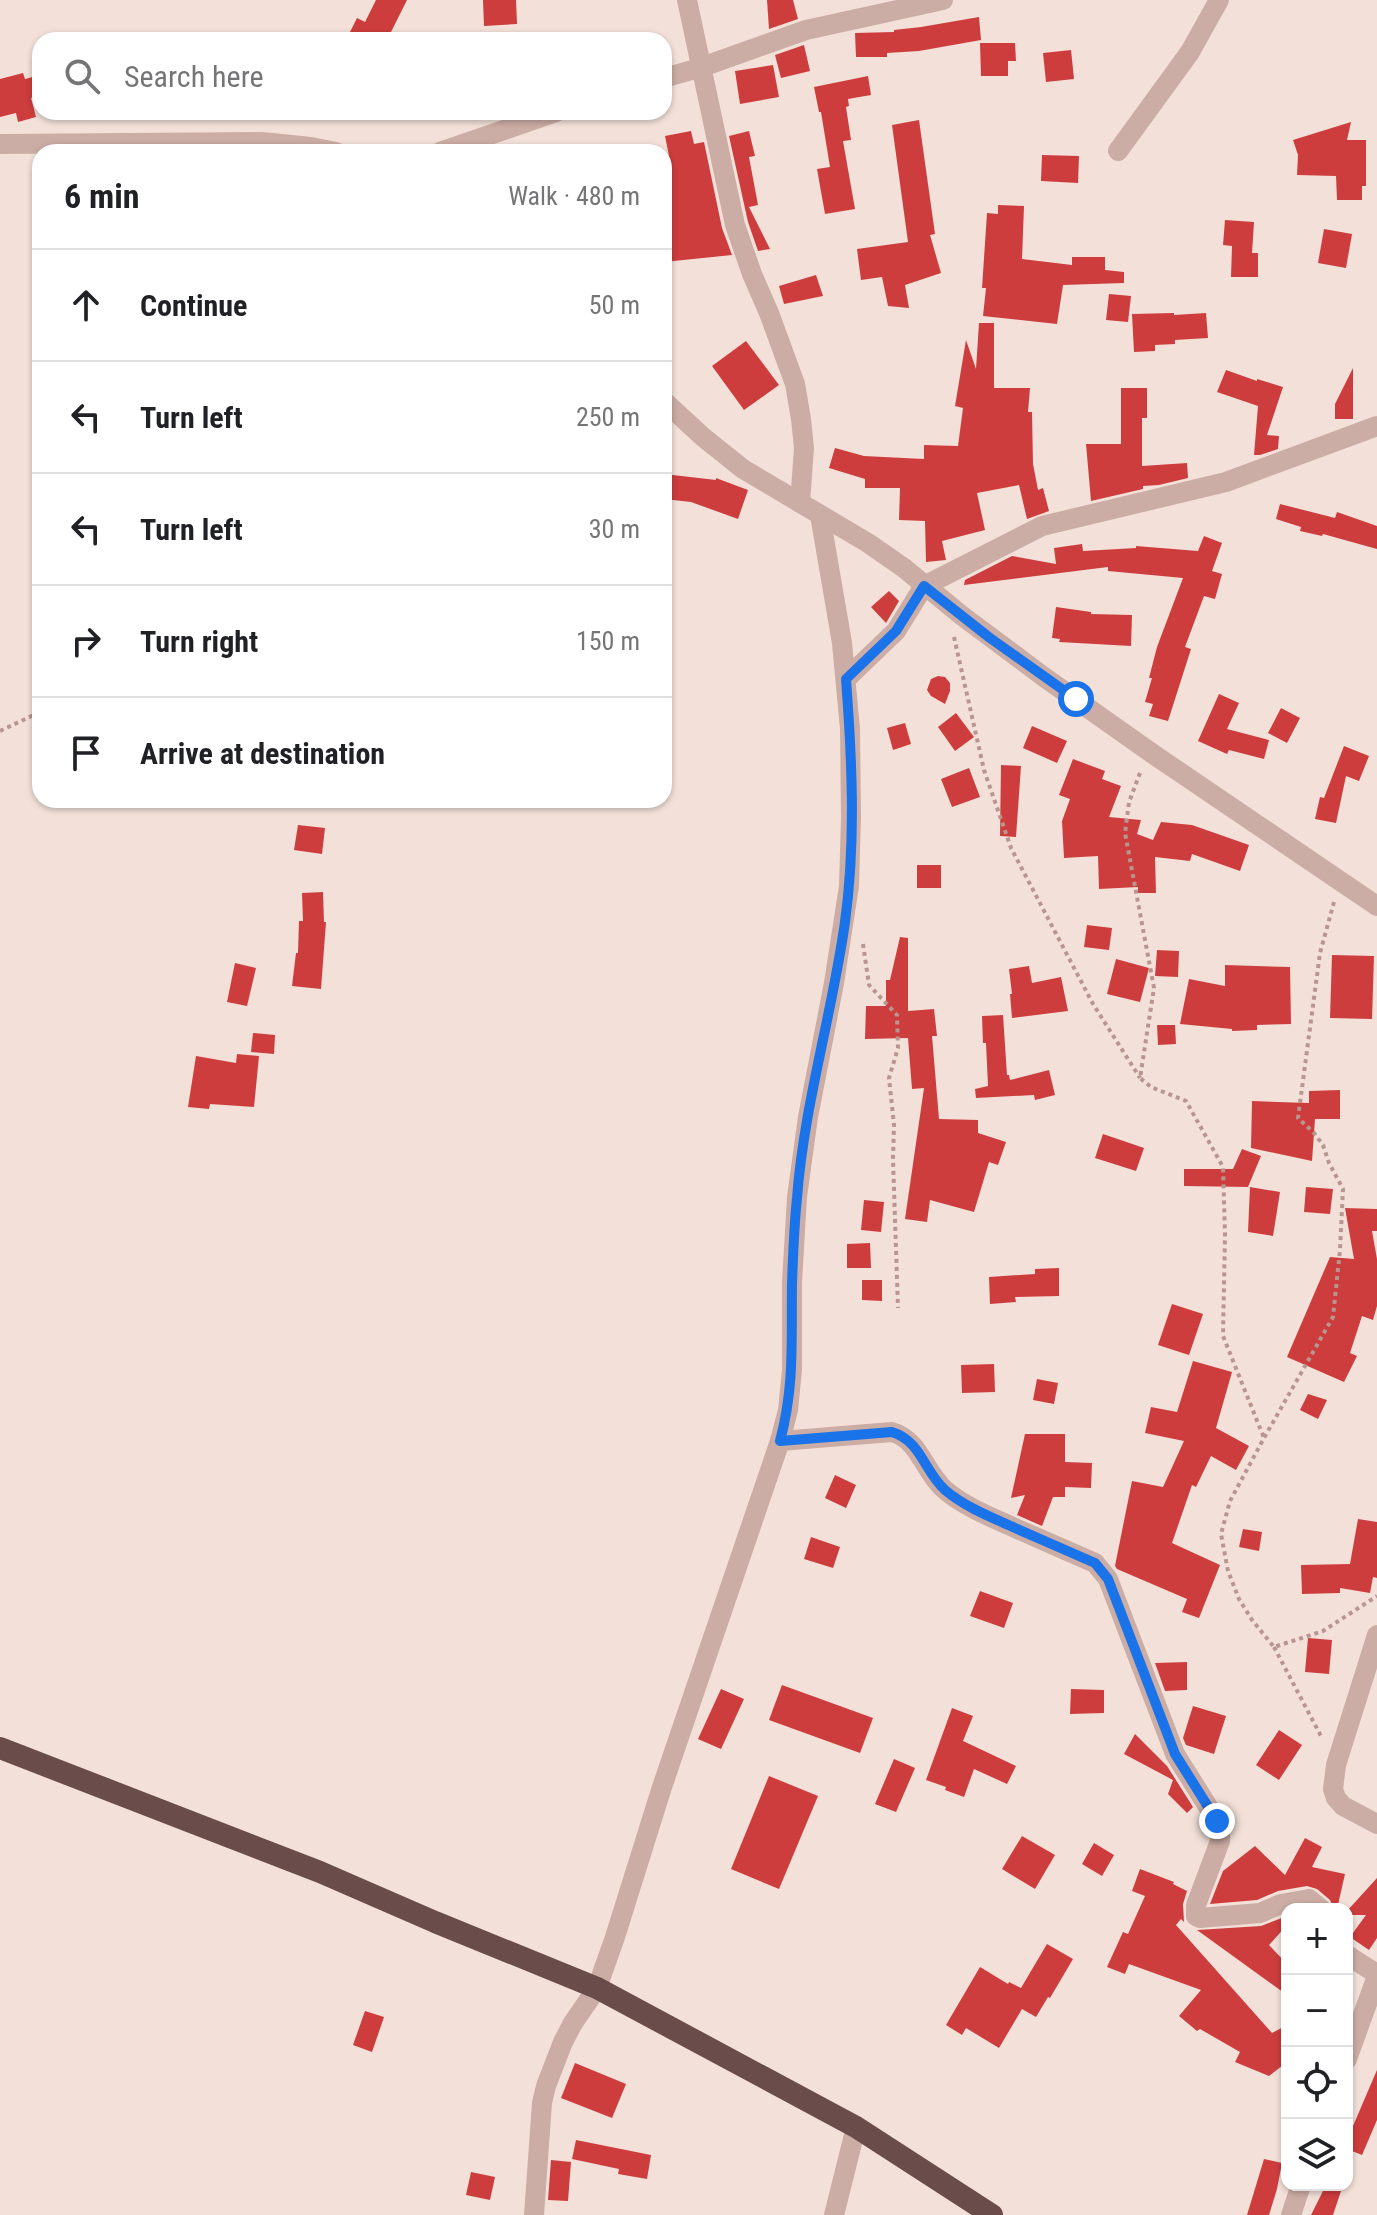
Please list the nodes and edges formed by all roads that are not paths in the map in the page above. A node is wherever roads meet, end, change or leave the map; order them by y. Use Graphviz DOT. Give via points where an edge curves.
graph roads {
  1 [pos="687,0"];
  2 [pos="943,0"];
  3 [pos="1219,0"];
  4 [pos="702,67"];
  5 [pos="672,76"];
  6 [pos="533,120"];
  7 [pos="0,144"];
  8 [pos="282,144"];
  9 [pos="463,144"];
  10 [pos="1118,151"];
  11 [pos="672,408"];
  12 [pos="1377,426"];
  13 [pos="800,503"];
  14 [pos="820,515"];
  15 [pos="924,586"];
  16 [pos="846,679"];
  17 [pos="1377,906"];
  18 [pos="780,1441"];
  19 [pos="1377,1635"];
  20 [pos="0,1748"];
  21 [pos="1377,1824"];
  22 [pos="1284,1903"];
  23 [pos="1314,1903"];
  24 [pos="1281,1904"];
  25 [pos="1353,1959"];
  26 [pos="1377,1975"];
  27 [pos="597,1988"];
  28 [pos="1351,2047"];
  29 [pos="856,2127"];
  30 [pos="1299,2191"];
  31 [pos="534,2215"];
  32 [pos="834,2215"];
  33 [pos="992,2215"];
  34 [pos="1291,2215"];
  1 -- 4 [label="street"];
  2 -- 4 [label="street" via="806,30"];
  3 -- 10 [label="street" via="1190,52"];
  4 -- 5 [label="street"];
  4 -- 13 [label="street" via="735,225 795,384 804,448"];
  6 -- 9 [label="street"];
  7 -- 8 [label="street"];
  11 -- 13 [label="street" via="743,469"];
  12 -- 15 [label="street" via="1226,482 1042,526"];
  13 -- 14 [label="street"];
  14 -- 15 [label="street"];
  14 -- 16 [label="street"];
  15 -- 16 [label="street" via="896,631"];
  15 -- 17 [label="street" via="1153,754"];
  16 -- 18 [label="street" via="849,886 797,1197 792,1370"];
  18 -- 24 [label="street" via="904,1435 948,1492 977,1511 1095,1563 1108,1579 1175,1754 1217,1821 1218,1848 1196,1916 1260,1913"];
  18 -- 27 [label="street"];
  19 -- 21 [label="street" via="1333,1789 1343,1806"];
  20 -- 27 [label="highway" via="320,1872"];
  22 -- 23 [label="street"];
  25 -- 26 [label="street"];
  26 -- 28 [label="street"];
  27 -- 29 [label="highway"];
  27 -- 31 [label="street" via="573,2023 546,2086"];
  29 -- 32 [label="street"];
  29 -- 33 [label="highway"];
  30 -- 34 [label="street"];
}
